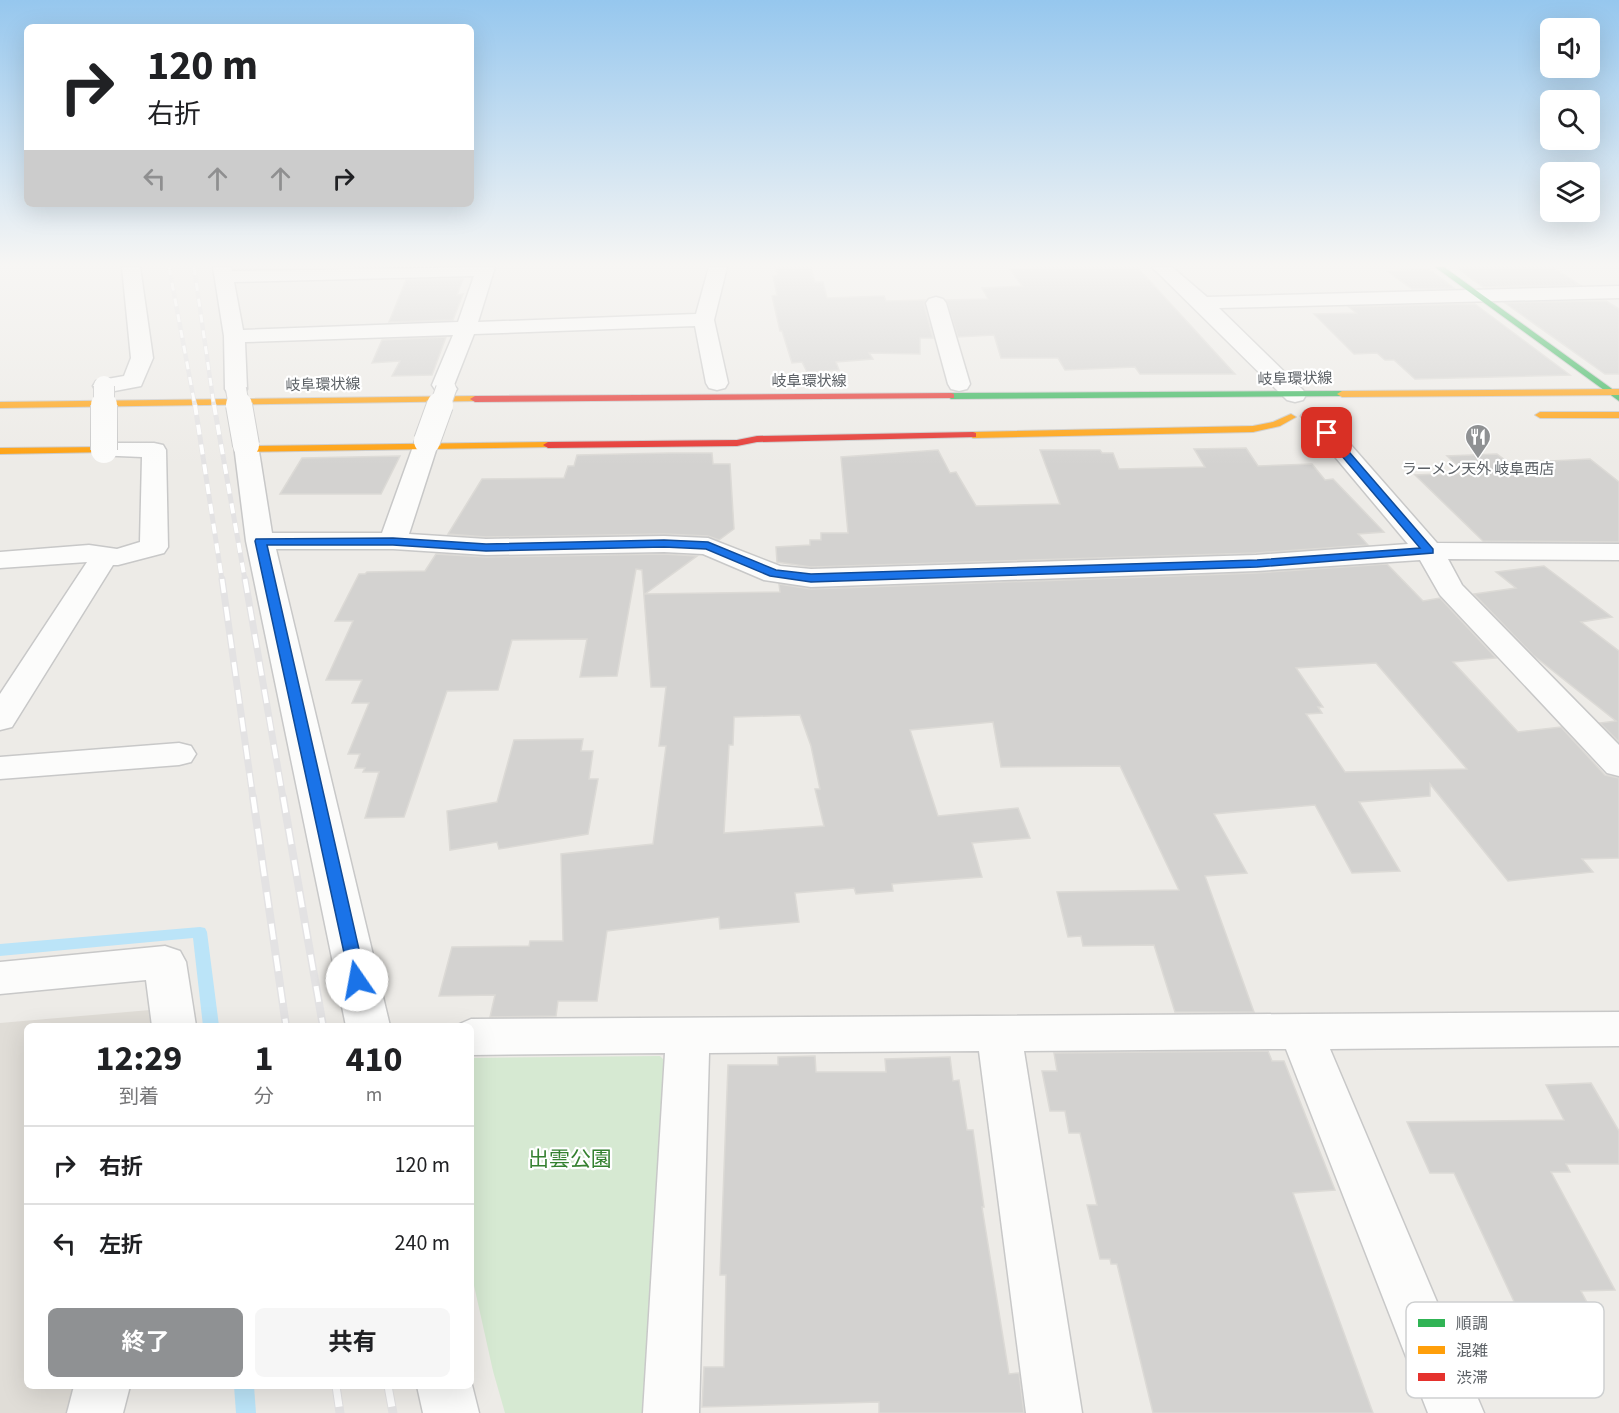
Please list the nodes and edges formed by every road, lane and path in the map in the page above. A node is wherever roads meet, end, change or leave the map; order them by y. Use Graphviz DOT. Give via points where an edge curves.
graph roads {
  1 [pos="139,333"];
  2 [pos="233,333"];
  3 [pos="323,333"];
  4 [pos="464,333"];
  5 [pos="706,333"];
  6 [pos="944,333"];
  7 [pos="1229,333"];
  8 [pos="1532,333"];
  9 [pos="234,336"];
  10 [pos="711,383"];
  11 [pos="958,384"];
  12 [pos="1616,394"];
  13 [pos="1284,395"];
  14 [pos="0,405"];
  15 [pos="1525,415"];
  16 [pos="1619,415"];
  17 [pos="1313,416"];
  18 [pos="1186,417"];
  19 [pos="450,420"];
  20 [pos="95,423"];
  21 [pos="118,423"];
  22 [pos="244,434"];
  23 [pos="422,436"];
  24 [pos="104,450"];
  25 [pos="0,451"];
  26 [pos="260,541"];
  27 [pos="393,541"];
  28 [pos="1429,551"];
  29 [pos="1619,552"];
  30 [pos="105,555"];
  31 [pos="0,560"];
  32 [pos="0,720"];
  33 [pos="179,754"];
  34 [pos="1619,765"];
  35 [pos="0,768"];
  36 [pos="0,978"];
  37 [pos="174,1023"];
  38 [pos="367,1023"];
  39 [pos="1619,1029"];
  40 [pos="1301,1031"];
  41 [pos="999,1034"];
  42 [pos="688,1035"];
  43 [pos="474,1037"];
  44 [pos="1411,1302"];
  45 [pos="101,1389"];
  46 [pos="446,1389"];
  47 [pos="1450,1398"];
  48 [pos="95,1413"];
  49 [pos="451,1413"];
  50 [pos="671,1413"];
  51 [pos="1054,1413"];
  52 [pos="1456,1413"];
  1 -- 24 [label="street, bridge" via="142,358 133,381 99,386"];
  2 -- 9 [label="street"];
  3 -- 9 [label="street"];
  4 -- 23 [label="street, bridge"];
  5 -- 10 [label="street"];
  6 -- 11 [label="street"];
  7 -- 13 [label="street"];
  8 -- 12 [label="main road"];
  9 -- 22 [label="street, bridge"];
  10 -- 11 [label="main road"];
  11 -- 13 [label="main road" via="1177,382 1247,387"];
  12 -- 13 [label="main road, 岐阜環状線"];
  13 -- 14 [label="main road, 岐阜環状線"];
  15 -- 16 [label="main road"];
  17 -- 18 [label="main road"];
  17 -- 23 [label="main road" via="1264,428 1194,432 768,439 736,443"];
  17 -- 28 [label="street"];
  19 -- 23 [label="main road"];
  20 -- 21 [label="main road"];
  22 -- 23 [label="main road"];
  22 -- 26 [label="street"];
  23 -- 27 [label="street"];
  24 -- 25 [label="main road"];
  24 -- 30 [label="street" via="154,450 154,547 118,557"];
  26 -- 27 [label="street"];
  26 -- 38 [label="street"];
  27 -- 28 [label="street" via="486,547 708,546 774,573 811,578 1257,563"];
  28 -- 29 [label="street"];
  28 -- 34 [label="street" via="1450,589"];
  30 -- 31 [label="street"];
  30 -- 32 [label="street"];
  33 -- 35 [label="street"];
  36 -- 37 [label="street" via="165,962"];
  39 -- 40 [label="street"];
  40 -- 41 [label="street"];
  40 -- 44 [label="street"];
  41 -- 42 [label="street"];
  41 -- 51 [label="street"];
  42 -- 43 [label="street"];
  42 -- 50 [label="street"];
  45 -- 48 [label="street"];
  46 -- 49 [label="street"];
  47 -- 52 [label="street"];
}
